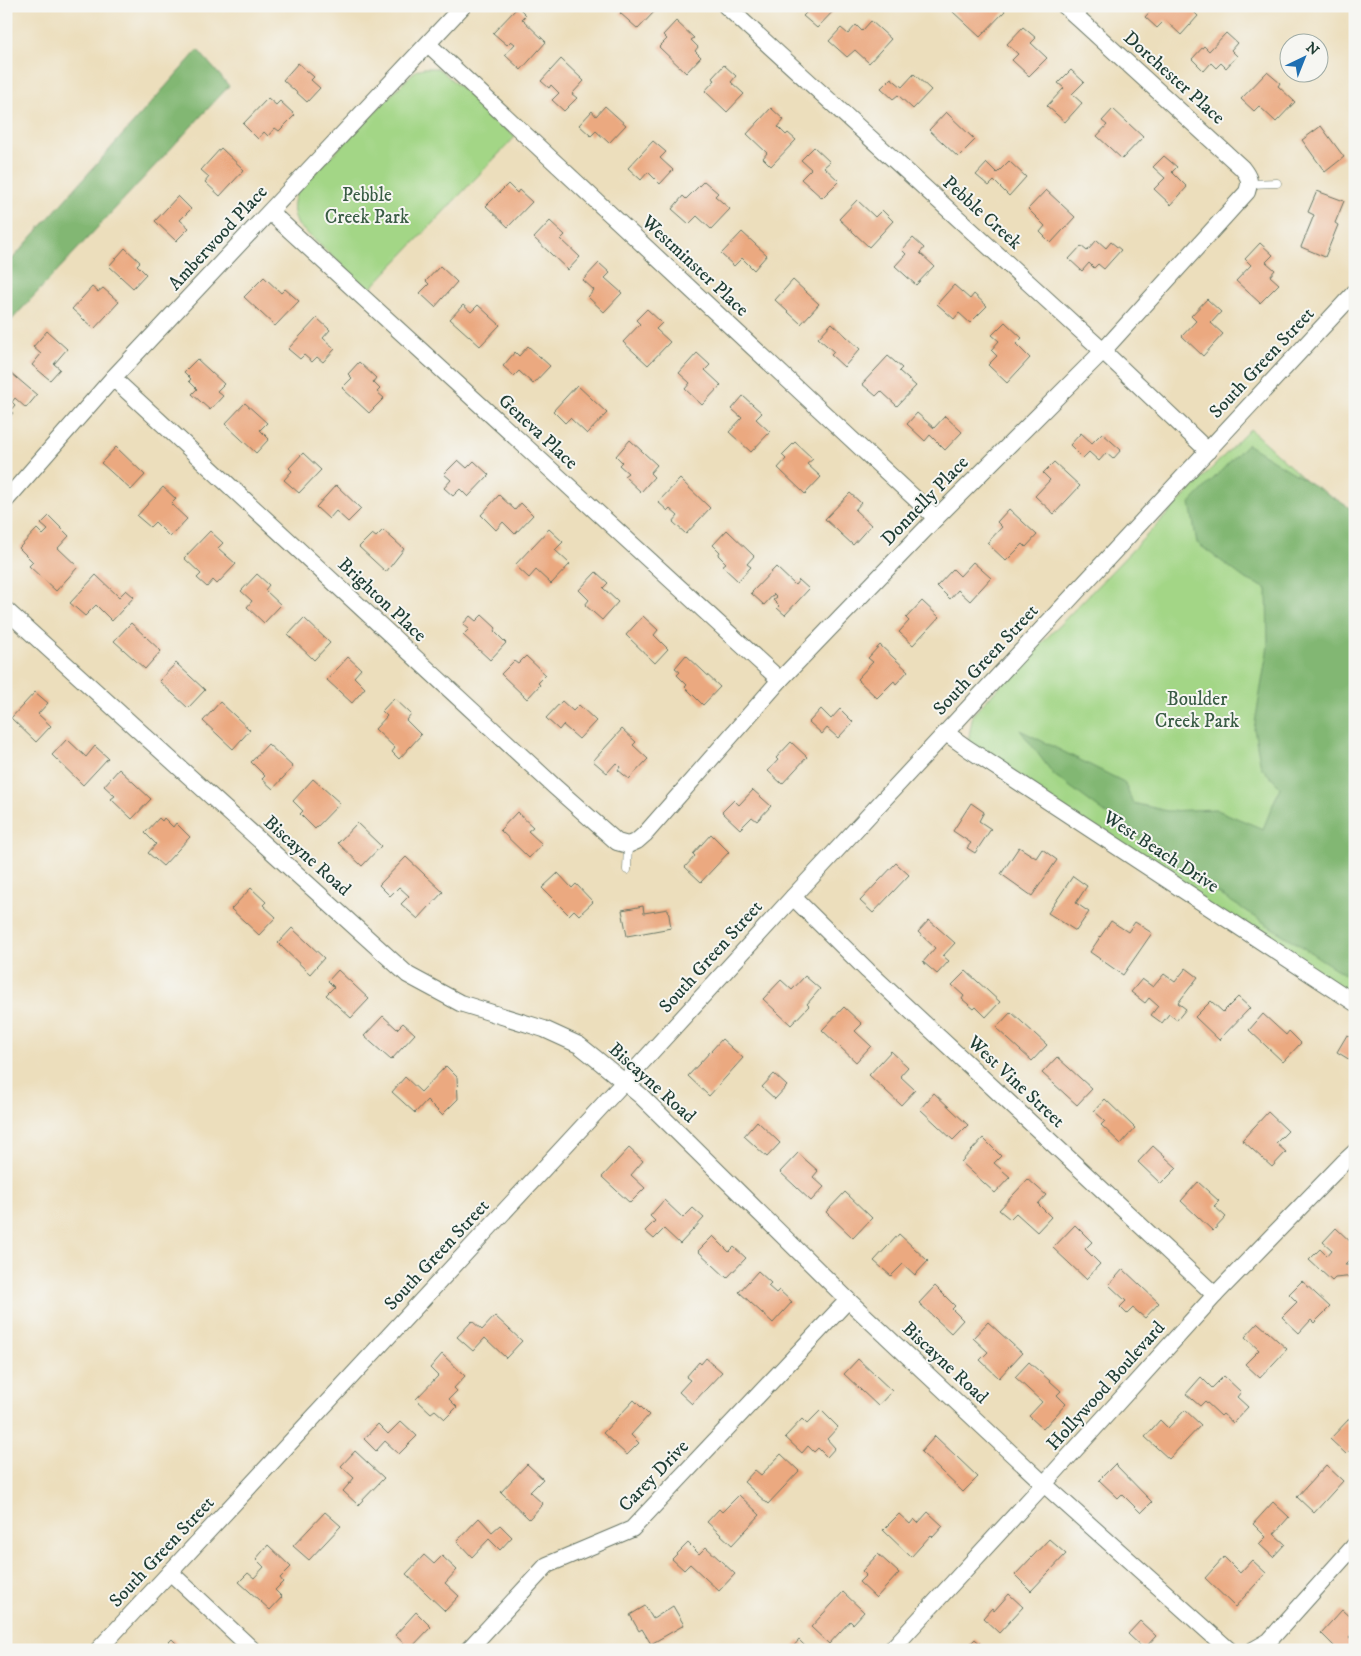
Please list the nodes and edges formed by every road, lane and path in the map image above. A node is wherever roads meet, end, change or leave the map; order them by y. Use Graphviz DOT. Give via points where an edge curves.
graph roads {
  1 [pos="463,6"];
  2 [pos="726,6"];
  3 [pos="1065,6"];
  4 [pos="428,44"];
  5 [pos="1277,183"];
  6 [pos="1250,184"];
  7 [pos="270,212"];
  8 [pos="1355,292"];
  9 [pos="1103,351"];
  10 [pos="113,378"];
  11 [pos="1208,450"];
  12 [pos="6,500"];
  13 [pos="936,518"];
  14 [pos="6,610"];
  15 [pos="780,680"];
  16 [pos="946,733"];
  17 [pos="628,845"];
  18 [pos="628,870"];
  19 [pos="793,897"];
  20 [pos="1355,1003"];
  21 [pos="624,1082"];
  22 [pos="1355,1152"];
  23 [pos="1215,1295"];
  24 [pos="848,1300"];
  25 [pos="1044,1484"];
  26 [pos="1355,1545"];
  27 [pos="170,1572"];
  28 [pos="1274,1646"];
  29 [pos="98,1650"];
  30 [pos="253,1650"];
  31 [pos="468,1650"];
  32 [pos="892,1650"];
  33 [pos="1229,1650"];
  34 [pos="1253,1650"];
  1 -- 4 [label="street, Amberwood Place"];
  2 -- 9 [label="street, Pebble Creek"];
  3 -- 6 [label="street, Dorchester Place" via="1242,168 1249,176"];
  4 -- 7 [label="street, Amberwood Place"];
  4 -- 13 [label="street, Westminster Place"];
  5 -- 6 [label="lane"];
  6 -- 9 [label="street, Donnelly Place" via="1242,199"];
  7 -- 10 [label="street, Amberwood Place"];
  7 -- 15 [label="street, Geneva Place"];
  8 -- 11 [label="street, South Green Street"];
  9 -- 11 [label="street, Pebble Creek"];
  9 -- 13 [label="street, Donnelly Place"];
  10 -- 12 [label="street, Amberwood Place"];
  10 -- 17 [label="street, Brighton Place" via="555,787 617,842"];
  11 -- 16 [label="street, South Green Street"];
  13 -- 15 [label="street, Donnelly Place"];
  14 -- 21 [label="street, Biscayne Road" via="408,975 460,1003 544,1029 579,1045"];
  15 -- 17 [label="street, Donnelly Place" via="645,834"];
  16 -- 19 [label="street, South Green Street"];
  16 -- 20 [label="street, West Beach Drive"];
  17 -- 18 [label="lane"];
  19 -- 21 [label="street, South Green Street"];
  19 -- 23 [label="street, West Vine Street"];
  21 -- 24 [label="street, Biscayne Road"];
  21 -- 27 [label="street, South Green Street"];
  22 -- 23 [label="street, Hollywood Boulevard"];
  23 -- 25 [label="street, Hollywood Boulevard"];
  24 -- 25 [label="street, Biscayne Road"];
  24 -- 31 [label="street, Carey Drive" via="632,1529 547,1565"];
  25 -- 32 [label="street, Hollywood Boulevard"];
  25 -- 33 [label="street, Biscayne Road"];
  26 -- 28 [label="street"];
  27 -- 29 [label="street, South Green Street"];
  27 -- 30 [label="street"];
  28 -- 34 [label="street"];
}
